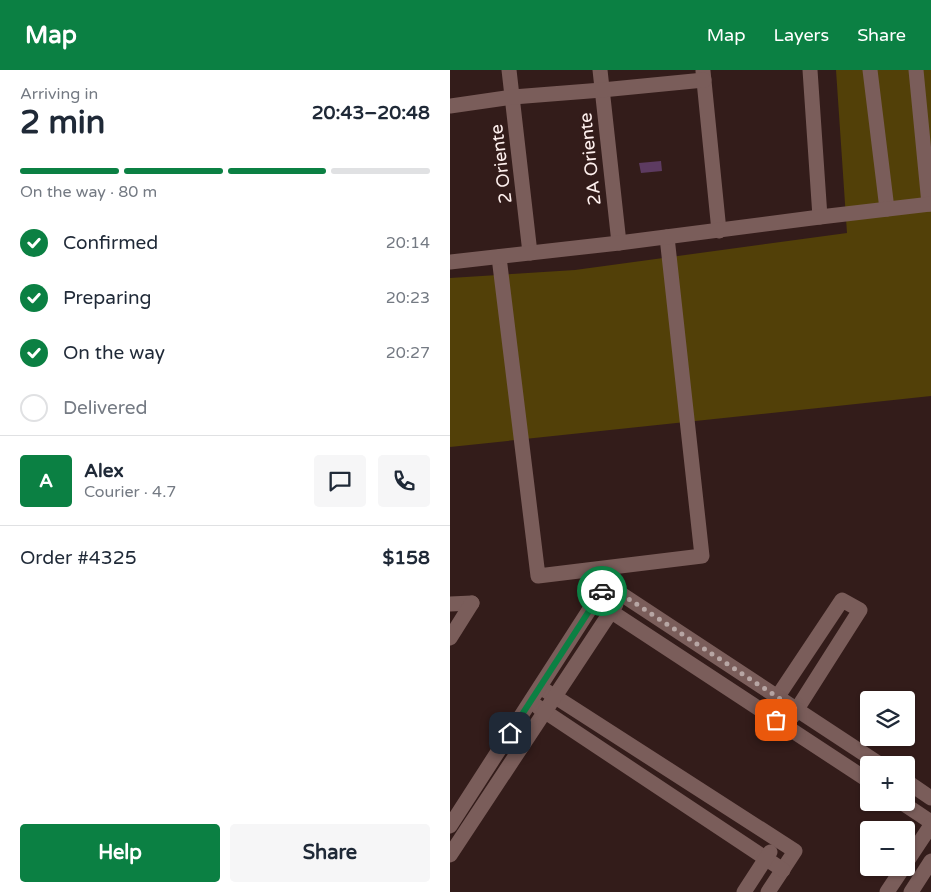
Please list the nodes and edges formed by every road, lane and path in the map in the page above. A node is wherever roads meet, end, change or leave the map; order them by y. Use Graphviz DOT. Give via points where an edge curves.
graph roads {
  1 [pos="509,70"];
  2 [pos="600,70"];
  3 [pos="810,70"];
  4 [pos="870,70"];
  5 [pos="916,70"];
  6 [pos="703,75"];
  7 [pos="602,90"];
  8 [pos="512,97"];
  9 [pos="450,106"];
  10 [pos="930,204"];
  11 [pos="887,209"];
  12 [pos="820,217"];
  13 [pos="718,230"];
  14 [pos="667,237"];
  15 [pos="619,244"];
  16 [pos="530,253"];
  17 [pos="499,257"];
  18 [pos="450,262"];
  19 [pos="622,595"];
  20 [pos="595,601"];
  21 [pos="450,604"];
  22 [pos="611,612"];
  23 [pos="450,638"];
  24 [pos="540,687"];
  25 [pos="555,696"];
  26 [pos="777,697"];
  27 [pos="531,702"];
  28 [pos="797,710"];
  29 [pos="545,712"];
  30 [pos="766,714"];
  31 [pos="785,727"];
  32 [pos="867,756"];
  33 [pos="670,771"];
  34 [pos="860,775"];
  35 [pos="915,787"];
  36 [pos="659,788"];
  37 [pos="931,798"];
  38 [pos="913,811"];
  39 [pos="931,824"];
  40 [pos="450,826"];
  41 [pos="778,840"];
  42 [pos="915,849"];
  43 [pos="450,856"];
  44 [pos="765,859"];
  45 [pos="931,861"];
  46 [pos="782,870"];
  47 [pos="898,876"];
  48 [pos="744,892"];
  49 [pos="768,892"];
  50 [pos="887,892"];
  51 [pos="911,892"];
  1 -- 8 [label="street, 2 Oriente"];
  2 -- 7 [label="street, 2A Oriente"];
  3 -- 12 [label="street"];
  4 -- 11 [label="street"];
  5 -- 10 [label="street"];
  6 -- 7 [label="street"];
  6 -- 13 [label="street"];
  7 -- 8 [label="street"];
  7 -- 15 [label="street, 2A Oriente"];
  8 -- 9 [label="street"];
  8 -- 16 [label="street, 2 Oriente"];
  10 -- 11 [label="street"];
  11 -- 12 [label="street"];
  12 -- 13 [label="street"];
  13 -- 14 [label="street"];
  14 -- 15 [label="street"];
  14 -- 17 [label="street" via="702,556 538,576"];
  15 -- 16 [label="street"];
  16 -- 17 [label="street"];
  17 -- 18 [label="street"];
  19 -- 20 [label="street" via="606,584"];
  19 -- 22 [label="street"];
  19 -- 26 [label="street"];
  20 -- 22 [label="street"];
  20 -- 24 [label="street"];
  21 -- 23 [label="street" via="472,603"];
  22 -- 25 [label="street"];
  22 -- 30 [label="street"];
  24 -- 25 [label="street"];
  24 -- 27 [label="street"];
  25 -- 29 [label="street"];
  25 -- 33 [label="street"];
  26 -- 28 [label="street"];
  26 -- 28 [label="street" via="842,600 860,610"];
  26 -- 30 [label="street"];
  27 -- 29 [label="street"];
  27 -- 40 [label="street"];
  28 -- 31 [label="street"];
  28 -- 32 [label="street"];
  29 -- 36 [label="street"];
  29 -- 43 [label="street"];
  30 -- 31 [label="street"];
  31 -- 34 [label="street"];
  33 -- 36 [label="street"];
  33 -- 41 [label="street"];
  35 -- 37 [label="street"];
  36 -- 44 [label="street"];
  38 -- 39 [label="street"];
  39 -- 42 [label="street"];
  41 -- 44 [label="street"];
  41 -- 46 [label="street" via="795,851"];
  44 -- 46 [label="street"];
  44 -- 48 [label="street"];
  45 -- 51 [label="street"];
  46 -- 49 [label="street"];
  47 -- 50 [label="street"];
}
